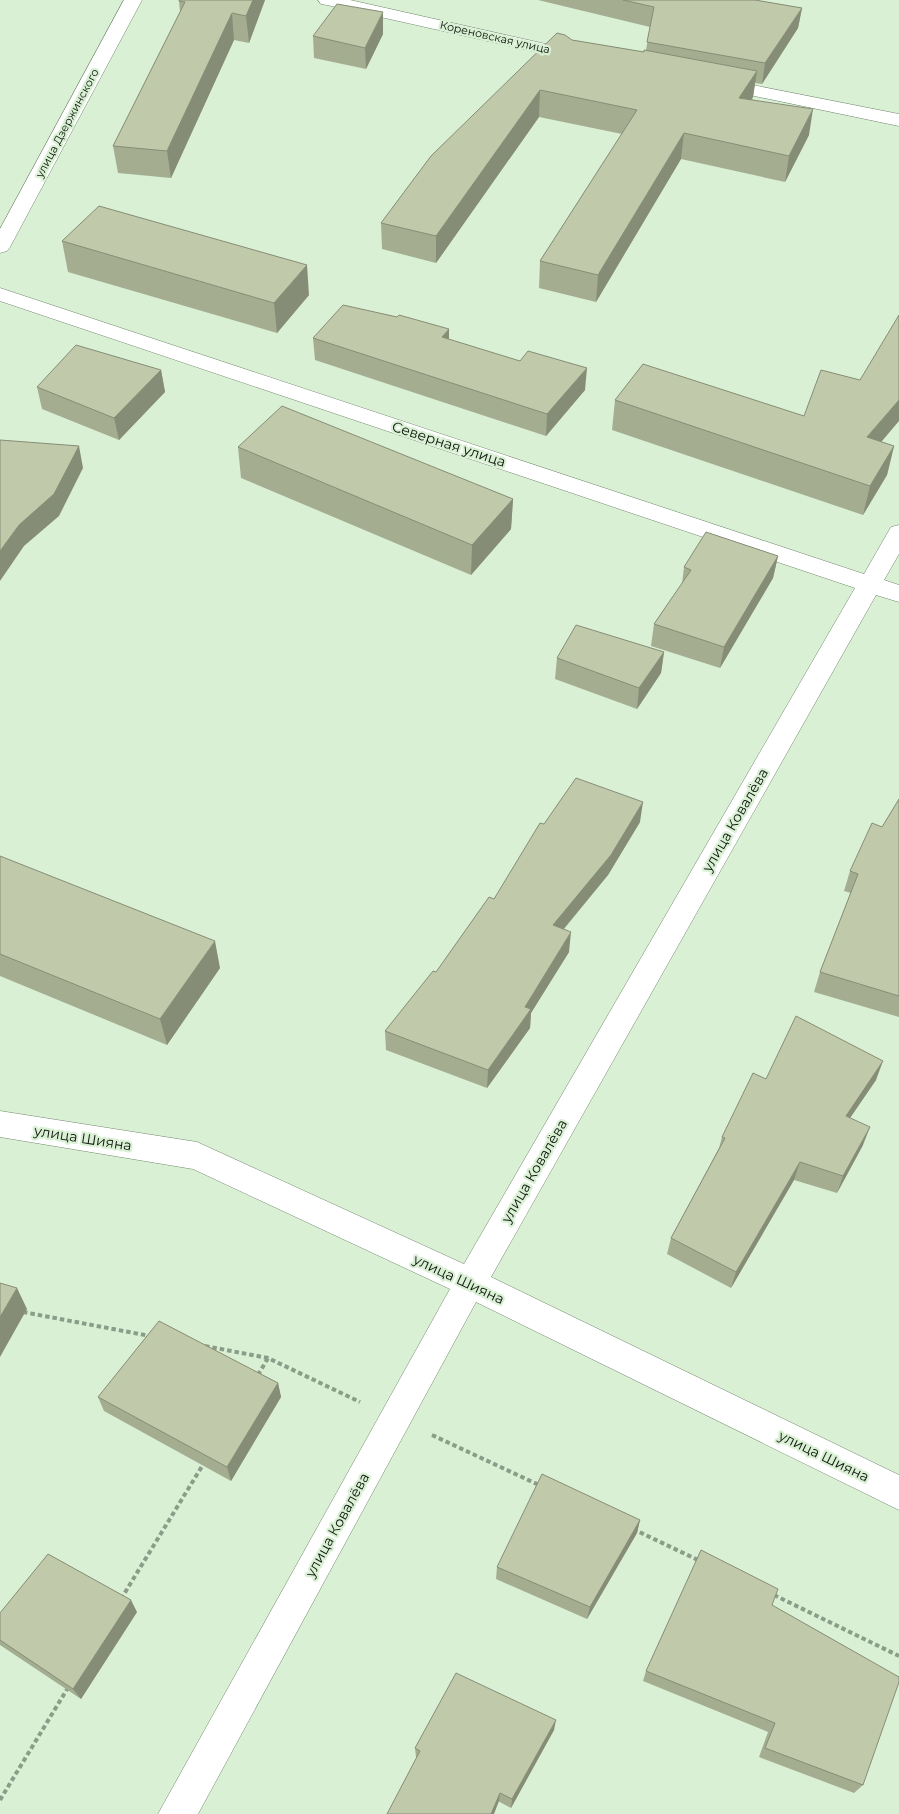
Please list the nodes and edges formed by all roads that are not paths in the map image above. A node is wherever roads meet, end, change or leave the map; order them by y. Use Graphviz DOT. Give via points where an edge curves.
graph roads {
  1 [pos="133,0"];
  2 [pos="327,0"];
  3 [pos="594,59"];
  4 [pos="701,80"];
  5 [pos="899,120"];
  6 [pos="0,247"];
  7 [pos="0,294"];
  8 [pos="899,533"];
  9 [pos="870,584"];
  10 [pos="899,594"];
  11 [pos="0,1124"];
  12 [pos="470,1283"];
  13 [pos="899,1493"];
  14 [pos="178,1814"];
  1 -- 6 [label="street, улица Дзержинского"];
  2 -- 3 [label="street, Кореновская улица"];
  4 -- 5 [label="street"];
  7 -- 9 [label="street, Северная улица"];
  8 -- 9 [label="street, улица Ковалёва"];
  9 -- 10 [label="street, Северная улица"];
  9 -- 12 [label="street, улица Ковалёва"];
  11 -- 12 [label="street, улица Шияна" via="197,1156"];
  12 -- 13 [label="street, улица Шияна"];
  12 -- 14 [label="street, улица Ковалёва"];
}
